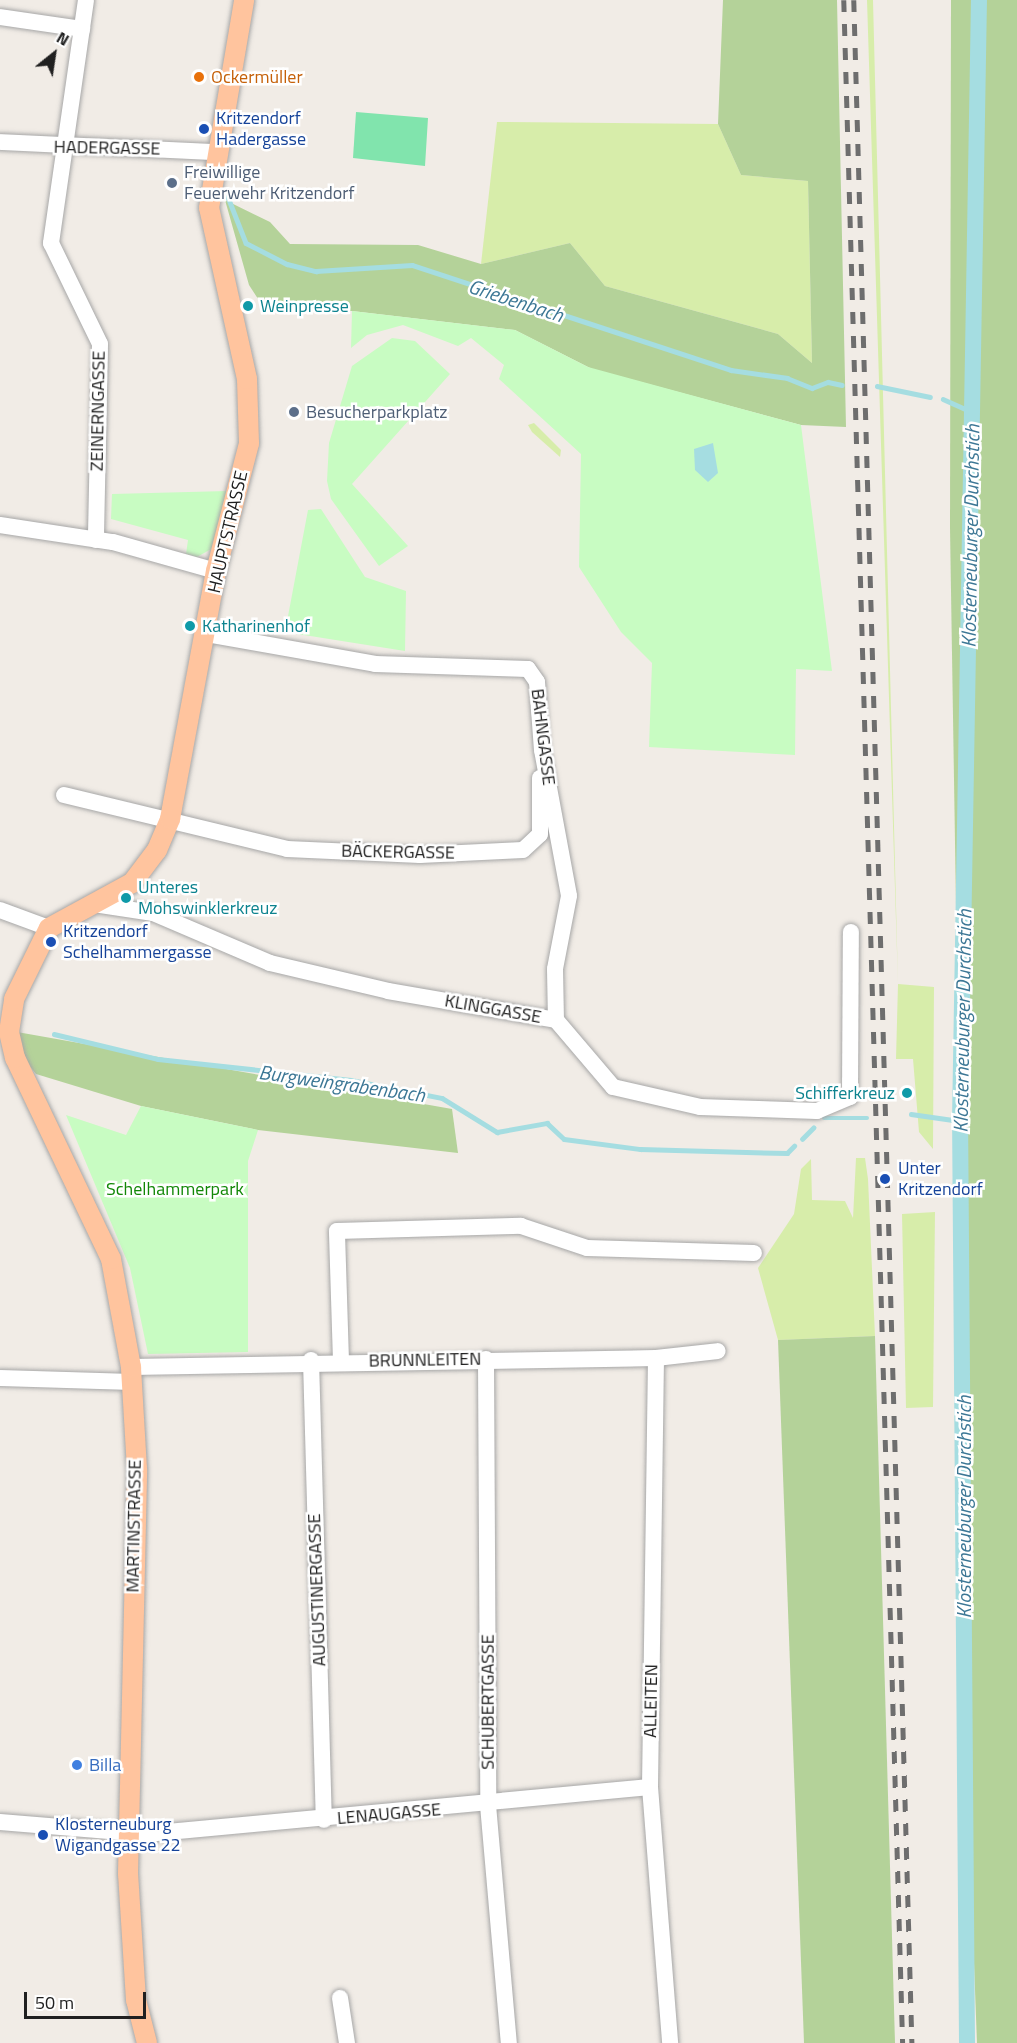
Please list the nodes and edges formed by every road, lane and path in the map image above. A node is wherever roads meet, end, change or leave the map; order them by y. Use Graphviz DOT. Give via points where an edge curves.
graph roads {
  1 [pos="86,0"];
  2 [pos="244,0"];
  3 [pos="0,17"];
  4 [pos="82,29"];
  5 [pos="0,142"];
  6 [pos="63,149"];
  7 [pos="215,152"];
  8 [pos="0,525"];
  9 [pos="96,540"];
  10 [pos="216,571"];
  11 [pos="207,634"];
  12 [pos="542,750"];
  13 [pos="64,795"];
  14 [pos="170,819"];
  15 [pos="94,903"];
  16 [pos="0,910"];
  17 [pos="49,928"];
  18 [pos="851,932"];
  19 [pos="556,1020"];
  20 [pos="754,1253"];
  21 [pos="718,1351"];
  22 [pos="656,1358"];
  23 [pos="486,1359"];
  24 [pos="311,1360"];
  25 [pos="341,1361"];
  26 [pos="132,1375"];
  27 [pos="0,1378"];
  28 [pos="650,1787"];
  29 [pos="488,1804"];
  30 [pos="324,1820"];
  31 [pos="0,1822"];
  32 [pos="127,1831"];
  33 [pos="340,1998"];
  34 [pos="147,2043"];
  35 [pos="347,2043"];
  36 [pos="509,2043"];
  37 [pos="670,2043"];
  1 -- 4 [label="street, ZEINERNGASSE"];
  2 -- 7 [label="main road, HAUPTSTRASSE"];
  3 -- 4 [label="street"];
  4 -- 6 [label="street, ZEINERNGASSE"];
  5 -- 6 [label="street, HADERGASSE"];
  6 -- 7 [label="street, HADERGASSE"];
  6 -- 9 [label="street, ZEINERNGASSE" via="51,243 100,344"];
  7 -- 10 [label="main road, HAUPTSTRASSE" via="209,208 247,379 249,443"];
  8 -- 9 [label="street"];
  9 -- 10 [label="street"];
  10 -- 11 [label="main road, HAUPTSTRASSE"];
  11 -- 12 [label="street, BAHNGASSE" via="375,664 528,669 537,682"];
  11 -- 14 [label="main road, HAUPTSTRASSE"];
  12 -- 14 [label="street, BÄCKERGASSE" via="540,834 523,850 420,855 287,849"];
  12 -- 19 [label="street, BAHNGASSE" via="568,896 555,969"];
  13 -- 14 [label="street, BÄCKERGASSE"];
  14 -- 15 [label="main road, HAUPTSTRASSE" via="137,879"];
  15 -- 17 [label="main road, HAUPTSTRASSE"];
  15 -- 19 [label="street, KLINGGASSE" via="153,913 270,963 388,991"];
  16 -- 17 [label="street"];
  17 -- 26 [label="main road, MARTINSTRASSE" via="14,999 9,1032 15,1058 111,1259"];
  18 -- 19 [label="street, KLINGGASSE" via="850,1097 816,1110 700,1107 613,1087"];
  20 -- 25 [label="street" via="587,1248 521,1227 337,1231"];
  21 -- 22 [label="street, BRUNNLEITEN"];
  22 -- 23 [label="street, BRUNNLEITEN"];
  22 -- 28 [label="street, ALLEITEN"];
  23 -- 25 [label="street, BRUNNLEITEN"];
  23 -- 29 [label="street, SCHUBERTGASSE"];
  24 -- 25 [label="street, BRUNNLEITEN"];
  24 -- 26 [label="street, BRUNNLEITEN"];
  24 -- 30 [label="street, AUGUSTINERGASSE"];
  26 -- 27 [label="street, BRUNNLEITEN"];
  26 -- 32 [label="main road, MARTINSTRASSE" via="137,1469"];
  28 -- 29 [label="street, LENAUGASSE"];
  28 -- 37 [label="street, ALLEITEN"];
  29 -- 30 [label="street, LENAUGASSE"];
  29 -- 36 [label="street, SCHUBERTGASSE"];
  30 -- 32 [label="street, LENAUGASSE"];
  31 -- 32 [label="street, LENAUGASSE"];
  32 -- 34 [label="main road, MARTINSTRASSE" via="136,2000"];
  33 -- 35 [label="street"];
}
